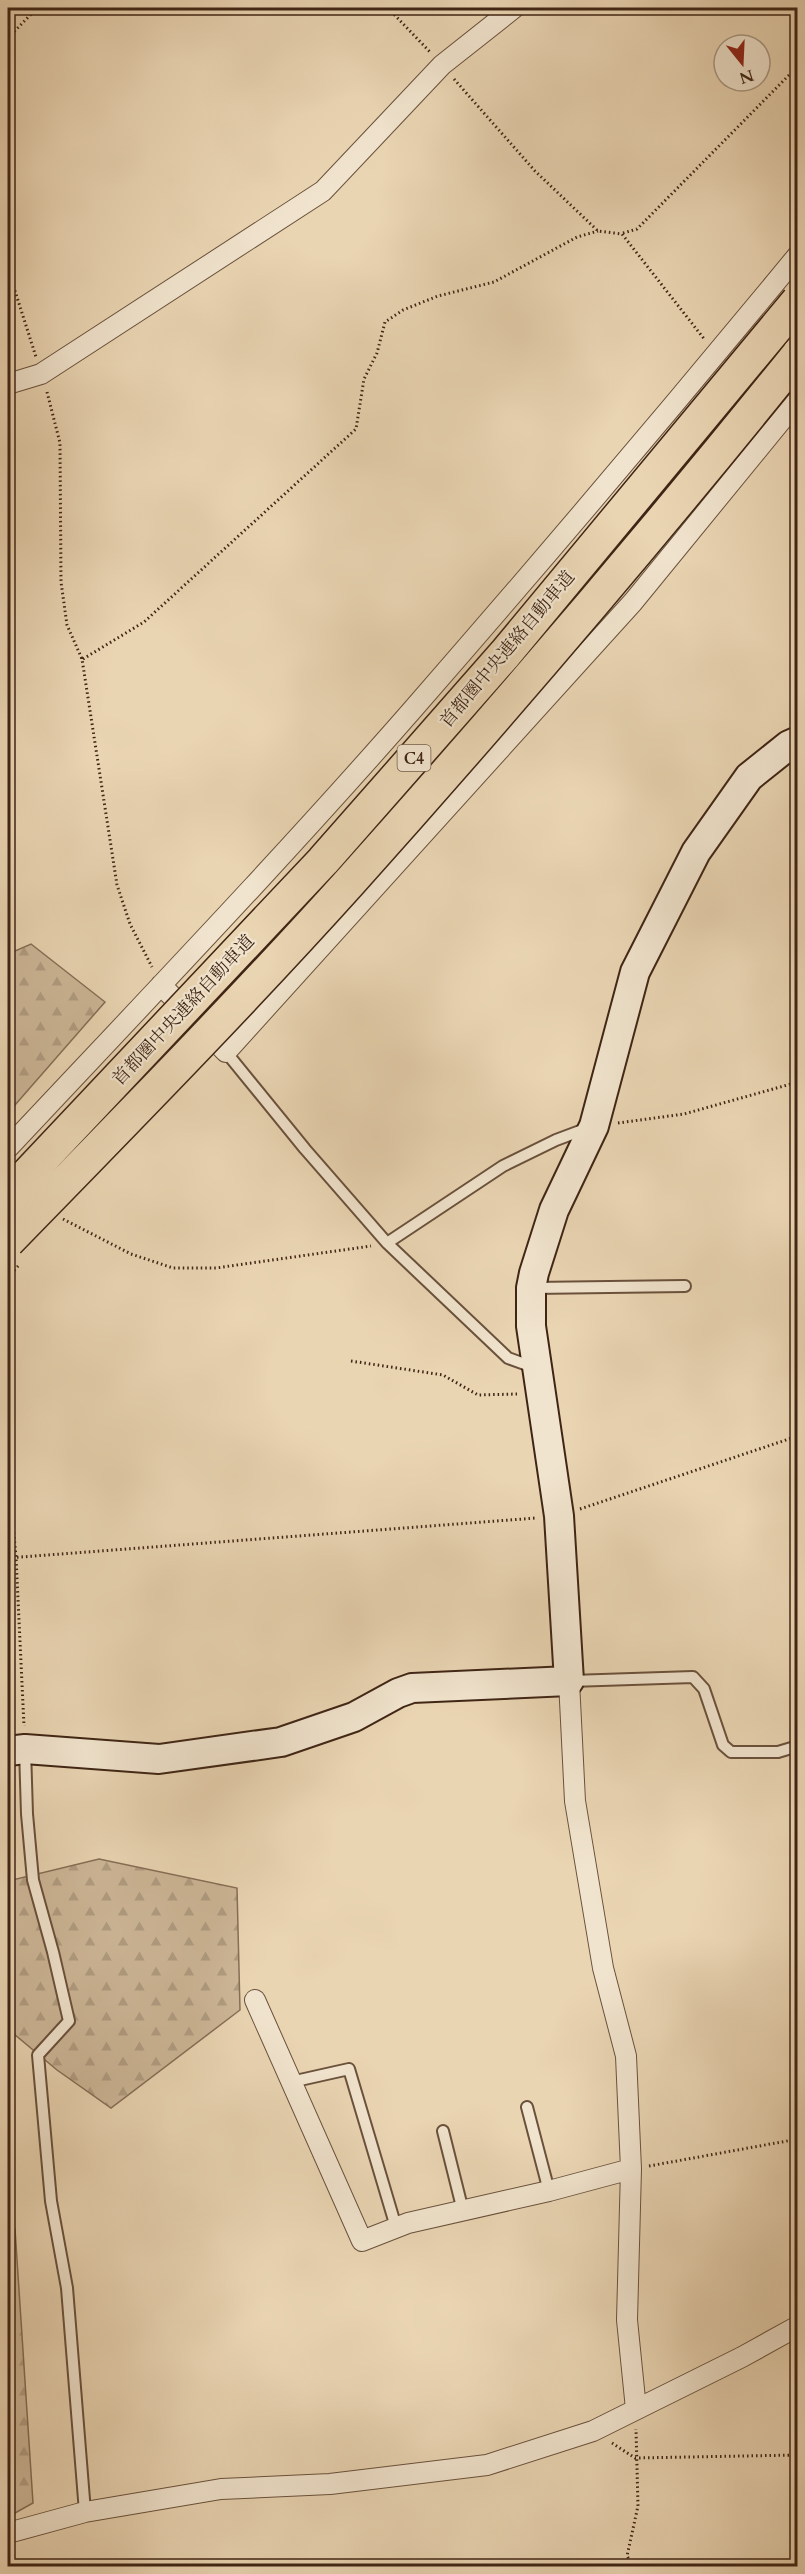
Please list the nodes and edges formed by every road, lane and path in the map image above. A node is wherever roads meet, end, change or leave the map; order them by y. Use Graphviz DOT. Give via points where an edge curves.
graph roads {
  1 [pos="38,8"];
  2 [pos="388,8"];
  3 [pos="514,8"];
  4 [pos="8,39"];
  5 [pos="442,65"];
  6 [pos="798,66"];
  7 [pos="598,231"];
  8 [pos="622,234"];
  9 [pos="798,255"];
  10 [pos="8,269"];
  11 [pos="798,302"];
  12 [pos="716,354"];
  13 [pos="798,356"];
  14 [pos="41,374"];
  15 [pos="8,384"];
  16 [pos="798,400"];
  17 [pos="780,423"];
  18 [pos="798,442"];
  19 [pos="82,659"];
  20 [pos="798,741"];
  21 [pos="161,985"];
  22 [pos="226,1053"];
  23 [pos="798,1082"];
  24 [pos="594,1126"];
  25 [pos="8,1148"];
  26 [pos="8,1195"];
  27 [pos="54,1214"];
  28 [pos="8,1241"];
  29 [pos="387,1243"];
  30 [pos="685,1286"];
  31 [pos="531,1288"];
  32 [pos="351,1361"];
  33 [pos="540,1380"];
  34 [pos="798,1436"];
  35 [pos="8,1470"];
  36 [pos="560,1516"];
  37 [pos="16,1557"];
  38 [pos="8,1558"];
  39 [pos="569,1681"];
  40 [pos="798,1746"];
  41 [pos="16,1750"];
  42 [pos="255,2000"];
  43 [pos="291,2082"];
  44 [pos="527,2107"];
  45 [pos="443,2131"];
  46 [pos="798,2139"];
  47 [pos="631,2169"];
  48 [pos="549,2191"];
  49 [pos="463,2211"];
  50 [pos="396,2227"];
  51 [pos="798,2326"];
  52 [pos="636,2409"];
  53 [pos="593,2430"];
  54 [pos="798,2455"];
  55 [pos="636,2458"];
  56 [pos="85,2512"];
  57 [pos="8,2533"];
  58 [pos="633,2566"];
  1 -- 4 [label="path"];
  2 -- 5 [label="path"];
  3 -- 5 [label="street"];
  5 -- 7 [label="path" via="535,171"];
  5 -- 14 [label="street" via="323,191"];
  6 -- 8 [label="path" via="638,229"];
  7 -- 8 [label="path"];
  7 -- 19 [label="path" via="577,237 494,282 438,296 385,322 377,353 364,379 356,429 144,622"];
  8 -- 12 [label="path"];
  9 -- 12 [label="street"];
  10 -- 14 [label="path"];
  11 -- 26 [label="highway, 首都圏中央連絡自動車道 / C4, bridge" via="505,654 323,861"];
  12 -- 21 [label="street" via="413,709"];
  13 -- 28 [label="highway, 首都圏中央連絡自動車道 / C4, bridge" via="664,521 348,884"];
  14 -- 15 [label="street"];
  14 -- 19 [label="path" via="60,443 61,582 67,625"];
  16 -- 17 [label="street"];
  17 -- 18 [label="path"];
  17 -- 22 [label="street" via="633,602"];
  19 -- 21 [label="path" via="117,885 130,924"];
  20 -- 24 [label="street" via="749,777 696,852 635,972"];
  21 -- 22 [label="street"];
  21 -- 25 [label="street"];
  22 -- 29 [label="lane"];
  23 -- 24 [label="path" via="684,1114"];
  24 -- 29 [label="lane" via="503,1166"];
  24 -- 31 [label="street" via="554,1210"];
  27 -- 29 [label="path" via="131,1254 173,1268 216,1268"];
  29 -- 33 [label="lane" via="508,1358"];
  30 -- 31 [label="lane"];
  31 -- 33 [label="street" via="531,1326"];
  32 -- 33 [label="path" via="443,1375 478,1395"];
  33 -- 36 [label="street"];
  34 -- 36 [label="path"];
  35 -- 37 [label="path"];
  36 -- 37 [label="path"];
  36 -- 39 [label="street"];
  37 -- 38 [label="path"];
  37 -- 41 [label="path"];
  39 -- 40 [label="lane" via="693,1677 704,1689 723,1745 731,1752 778,1752"];
  39 -- 41 [label="street" via="412,1688 354,1717 281,1742 159,1759"];
  39 -- 47 [label="street" via="575,1801 603,1968 626,2056"];
  41 -- 56 [label="lane" via="33,1880 69,2021 38,2055 51,2201 66,2288"];
  42 -- 43 [label="street"];
  43 -- 50 [label="street" via="362,2241"];
  43 -- 50 [label="lane" via="349,2069"];
  44 -- 48 [label="lane"];
  45 -- 49 [label="lane"];
  46 -- 47 [label="path"];
  47 -- 48 [label="street"];
  47 -- 52 [label="street" via="627,2320"];
  48 -- 49 [label="street"];
  49 -- 50 [label="street"];
  51 -- 52 [label="street"];
  52 -- 53 [label="street"];
  52 -- 55 [label="path"];
  53 -- 55 [label="path"];
  53 -- 56 [label="street" via="487,2465 330,2484 221,2489"];
  54 -- 55 [label="path"];
  55 -- 58 [label="path" via="638,2506 627,2556"];
  56 -- 57 [label="street"];
}
